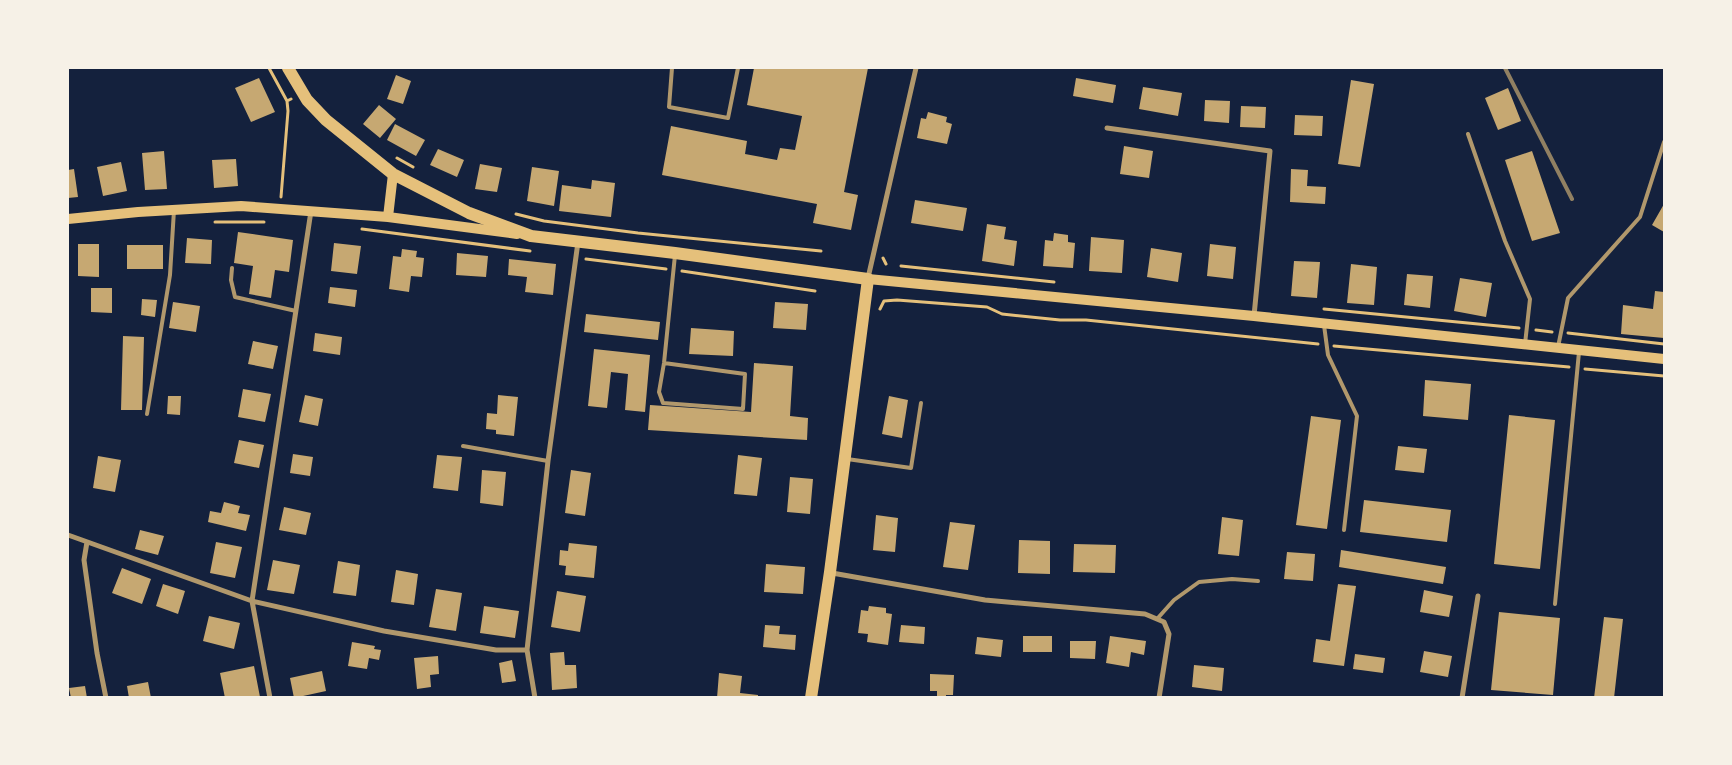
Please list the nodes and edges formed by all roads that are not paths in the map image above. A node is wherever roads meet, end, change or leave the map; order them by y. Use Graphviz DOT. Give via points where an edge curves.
graph roads {
  1 [pos="288,68"];
  2 [pos="672,68"];
  3 [pos="738,68"];
  4 [pos="916,68"];
  5 [pos="1107,128"];
  6 [pos="1468,134"];
  7 [pos="1664,142"];
  8 [pos="393,174"];
  9 [pos="174,210"];
  10 [pos="311,211"];
  11 [pos="388,217"];
  12 [pos="68,219"];
  13 [pos="532,236"];
  14 [pos="578,242"];
  15 [pos="675,253"];
  16 [pos="232,268"];
  17 [pos="868,279"];
  18 [pos="296,311"];
  19 [pos="1254,316"];
  20 [pos="1324,323"];
  21 [pos="1525,344"];
  22 [pos="1558,347"];
  23 [pos="1579,350"];
  24 [pos="1664,359"];
  25 [pos="664,362"];
  26 [pos="922,403"];
  27 [pos="147,414"];
  28 [pos="463,446"];
  29 [pos="845,458"];
  30 [pos="548,461"];
  31 [pos="1344,530"];
  32 [pos="68,535"];
  33 [pos="88,542"];
  34 [pos="830,572"];
  35 [pos="1258,582"];
  36 [pos="1478,596"];
  37 [pos="252,601"];
  38 [pos="1554,604"];
  39 [pos="1157,618"];
  40 [pos="527,650"];
  41 [pos="106,698"];
  42 [pos="270,698"];
  43 [pos="535,698"];
  44 [pos="811,698"];
  45 [pos="1159,698"];
  46 [pos="1462,698"];
  1 -- 8 [label="highway" via="307,100 326,120"];
  2 -- 3 [label="lane" via="669,106 728,118"];
  4 -- 17 [label="street"];
  5 -- 19 [label="street" via="1270,152"];
  6 -- 21 [label="lane" via="1505,241 1530,299"];
  7 -- 22 [label="lane" via="1640,217 1568,298"];
  8 -- 11 [label="main road"];
  8 -- 13 [label="highway" via="469,213"];
  9 -- 10 [label="main road" via="241,206"];
  9 -- 12 [label="main road"];
  9 -- 27 [label="lane" via="170,275"];
  10 -- 11 [label="main road"];
  10 -- 18 [label="street"];
  11 -- 13 [label="main road"];
  13 -- 14 [label="highway"];
  14 -- 15 [label="highway"];
  14 -- 30 [label="street"];
  15 -- 17 [label="highway"];
  15 -- 25 [label="lane"];
  16 -- 18 [label="lane" via="235,297"];
  17 -- 19 [label="main road"];
  17 -- 29 [label="highway"];
  18 -- 37 [label="street"];
  19 -- 20 [label="main road"];
  20 -- 21 [label="main road"];
  20 -- 31 [label="lane" via="1328,355 1357,416"];
  21 -- 22 [label="main road"];
  22 -- 23 [label="main road"];
  23 -- 24 [label="main road"];
  23 -- 38 [label="lane"];
  25 -- 25 [label="lane" via="659,392 663,403 742,408 745,374"];
  26 -- 29 [label="lane" via="911,468"];
  28 -- 30 [label="lane"];
  29 -- 34 [label="highway"];
  30 -- 40 [label="street"];
  32 -- 33 [label="street"];
  33 -- 37 [label="street"];
  33 -- 41 [label="street" via="84,560"];
  34 -- 39 [label="street" via="985,600 1145,614"];
  34 -- 44 [label="highway"];
  35 -- 39 [label="lane" via="1232,579 1199,582 1174,600"];
  36 -- 46 [label="street"];
  37 -- 40 [label="street" via="384,631 496,650"];
  37 -- 42 [label="street"];
  39 -- 45 [label="street" via="1164,622 1169,634"];
  40 -- 43 [label="street"];
}
